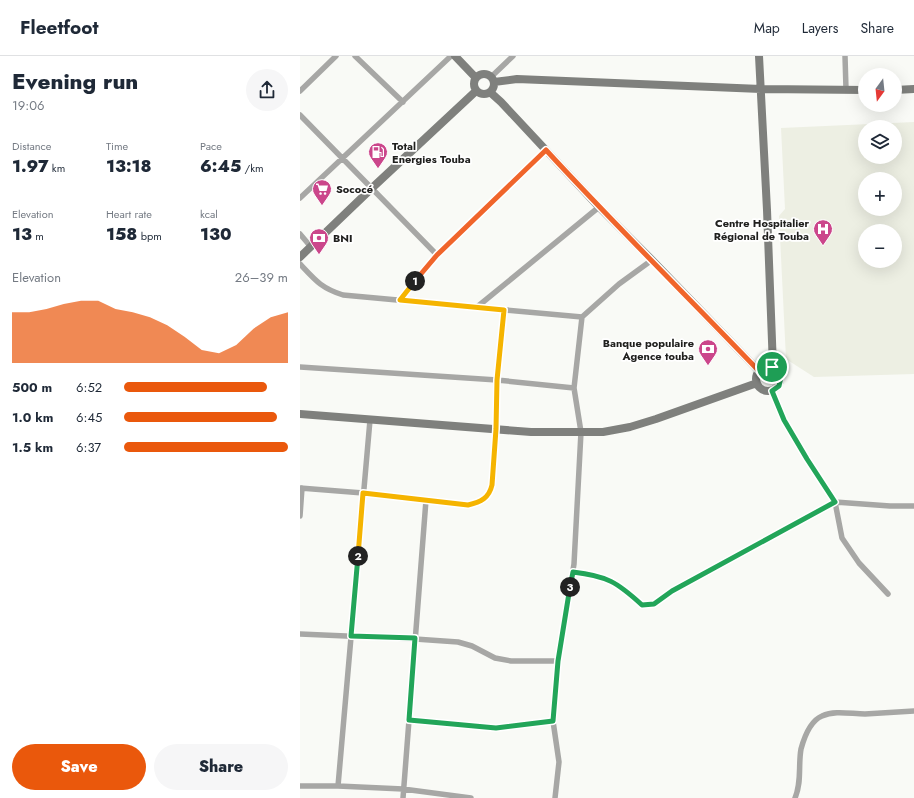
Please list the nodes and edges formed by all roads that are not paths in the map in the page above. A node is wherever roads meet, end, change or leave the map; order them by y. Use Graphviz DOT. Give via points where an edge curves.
graph roads {
  1 [pos="336,56"];
  2 [pos="355,56"];
  3 [pos="452,56"];
  4 [pos="455,56"];
  5 [pos="513,56"];
  6 [pos="759,56"];
  7 [pos="845,56"];
  8 [pos="476,78"];
  9 [pos="493,80"];
  10 [pos="761,88"];
  11 [pos="846,89"];
  12 [pos="914,89"];
  13 [pos="858,90"];
  14 [pos="902,90"];
  15 [pos="300,91"];
  16 [pos="476,91"];
  17 [pos="490,93"];
  18 [pos="403,102"];
  19 [pos="300,115"];
  20 [pos="546,150"];
  21 [pos="343,158"];
  22 [pos="372,188"];
  23 [pos="300,198"];
  24 [pos="599,207"];
  25 [pos="300,234"];
  26 [pos="311,247"];
  27 [pos="437,255"];
  28 [pos="300,257"];
  29 [pos="652,260"];
  30 [pos="300,264"];
  31 [pos="400,300"];
  32 [pos="477,308"];
  33 [pos="504,310"];
  34 [pos="582,317"];
  35 [pos="300,367"];
  36 [pos="772,367"];
  37 [pos="759,371"];
  38 [pos="497,380"];
  39 [pos="757,383"];
  40 [pos="574,388"];
  41 [pos="772,391"];
  42 [pos="300,414"];
  43 [pos="370,420"];
  44 [pos="496,429"];
  45 [pos="581,432"];
  46 [pos="301,488"];
  47 [pos="363,493"];
  48 [pos="426,500"];
  49 [pos="835,502"];
  50 [pos="914,506"];
  51 [pos="300,516"];
  52 [pos="573,572"];
  53 [pos="888,594"];
  54 [pos="300,634"];
  55 [pos="351,636"];
  56 [pos="415,638"];
  57 [pos="558,661"];
  58 [pos="914,711"];
  59 [pos="409,720"];
  60 [pos="553,721"];
  61 [pos="300,786"];
  62 [pos="338,786"];
  63 [pos="404,789"];
  64 [pos="403,798"];
  65 [pos="471,798"];
  66 [pos="555,798"];
  67 [pos="795,798"];
  1 -- 15 [label="street"];
  2 -- 18 [label="street"];
  3 -- 18 [label="street"];
  4 -- 8 [label="street"];
  5 -- 9 [label="street"];
  6 -- 10 [label="street"];
  7 -- 11 [label="street"];
  8 -- 9 [label="street" via="483,74"];
  8 -- 16 [label="street" via="473,84"];
  9 -- 10 [label="street" via="517,78"];
  9 -- 17 [label="street" via="493,90"];
  10 -- 11 [label="street"];
  10 -- 36 [label="street"];
  11 -- 13 [label="street"];
  12 -- 14 [label="street"];
  16 -- 17 [label="street" via="483,95"];
  16 -- 22 [label="street"];
  17 -- 20 [label="street"];
  18 -- 21 [label="street"];
  19 -- 21 [label="street"];
  20 -- 24 [label="street"];
  20 -- 27 [label="street"];
  21 -- 22 [label="street"];
  21 -- 23 [label="street"];
  22 -- 26 [label="street"];
  22 -- 27 [label="street"];
  24 -- 29 [label="street"];
  24 -- 32 [label="street"];
  25 -- 26 [label="street"];
  26 -- 28 [label="street"];
  27 -- 31 [label="street"];
  29 -- 34 [label="street" via="619,284"];
  29 -- 37 [label="street"];
  30 -- 31 [label="street" via="316,282 328,290 343,295"];
  31 -- 32 [label="street"];
  32 -- 33 [label="street"];
  33 -- 34 [label="street"];
  33 -- 38 [label="street"];
  34 -- 40 [label="street"];
  35 -- 38 [label="street"];
  36 -- 37 [label="street" via="765,367"];
  36 -- 41 [label="street" via="781,377 779,386"];
  37 -- 39 [label="street" via="756,375"];
  38 -- 40 [label="street"];
  38 -- 44 [label="street"];
  39 -- 41 [label="street" via="763,390"];
  39 -- 45 [label="street" via="630,427 603,432"];
  40 -- 45 [label="street"];
  41 -- 49 [label="street" via="784,420"];
  42 -- 43 [label="street"];
  43 -- 44 [label="street"];
  43 -- 47 [label="street"];
  44 -- 45 [label="street"];
  44 -- 48 [label="street" via="492,485 486,498 468,505"];
  45 -- 52 [label="street"];
  46 -- 47 [label="street"];
  46 -- 51 [label="street"];
  47 -- 48 [label="street"];
  47 -- 55 [label="street"];
  48 -- 56 [label="street"];
  49 -- 50 [label="street"];
  49 -- 52 [label="street" via="672,591 654,604 642,605 608,579"];
  49 -- 53 [label="street" via="842,538 859,562"];
  52 -- 57 [label="street"];
  54 -- 55 [label="street"];
  55 -- 56 [label="street"];
  55 -- 62 [label="street"];
  56 -- 57 [label="street" via="458,642 511,662"];
  56 -- 59 [label="street"];
  57 -- 60 [label="street"];
  58 -- 67 [label="street" via="837,713 820,716 810,726 803,742 800,784"];
  59 -- 60 [label="street" via="496,728"];
  59 -- 63 [label="street"];
  60 -- 66 [label="street" via="559,762"];
  61 -- 62 [label="street"];
  62 -- 63 [label="street"];
  63 -- 64 [label="street"];
  63 -- 65 [label="street"];
}
